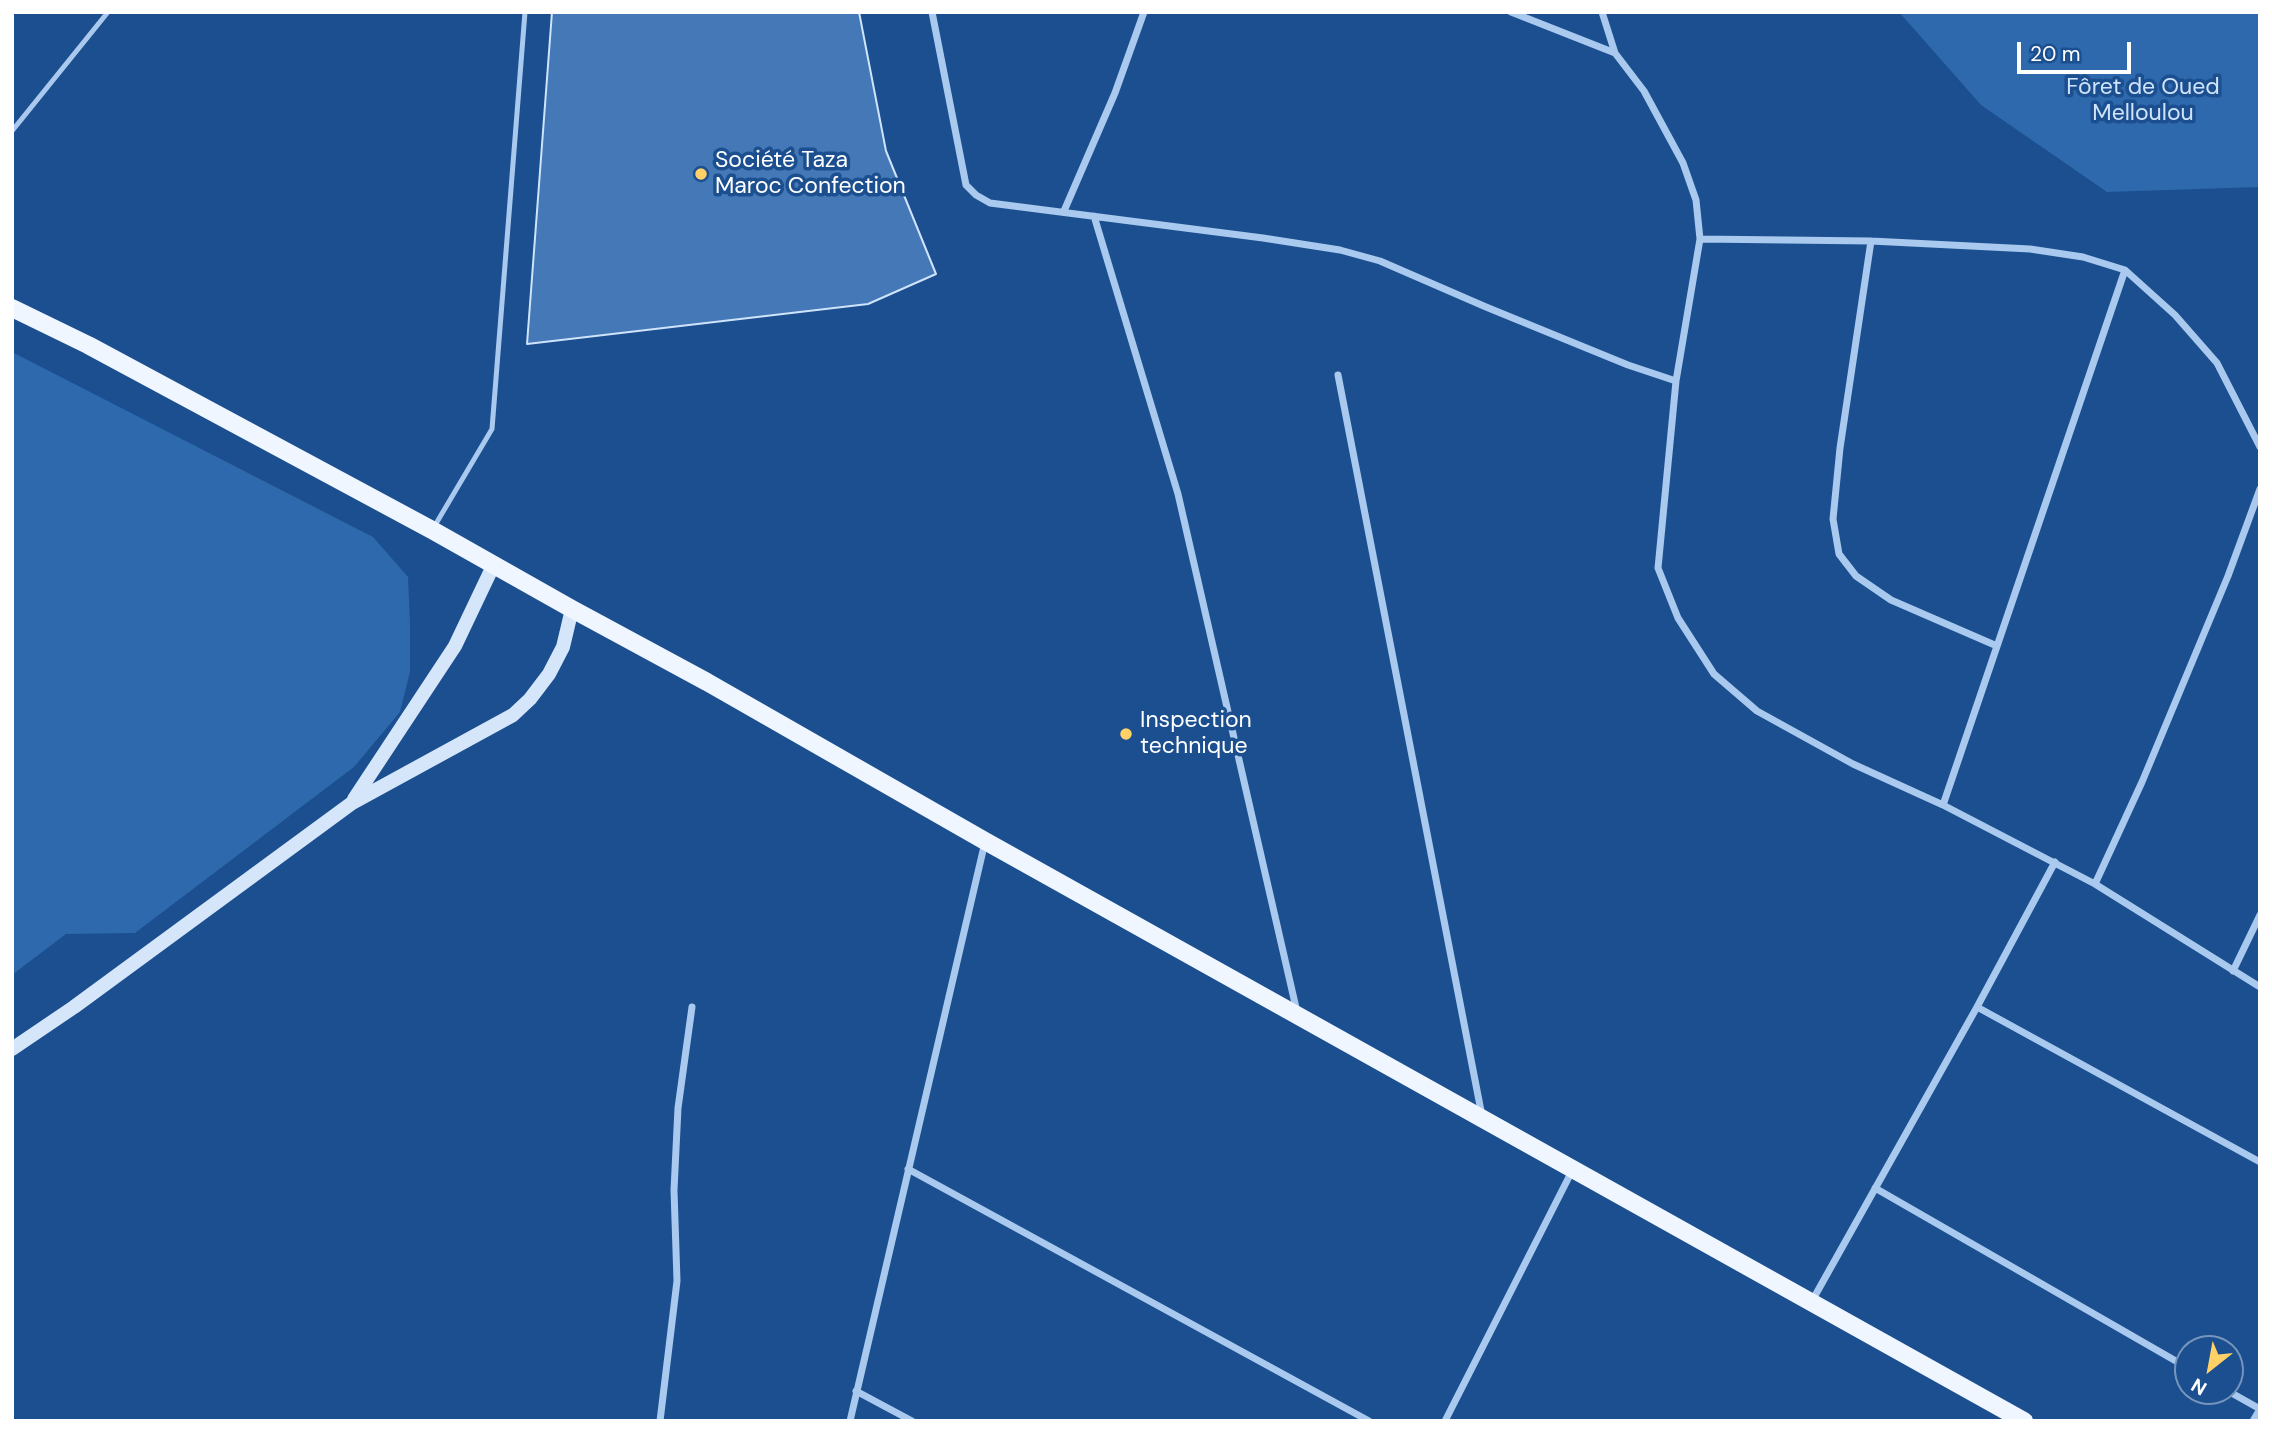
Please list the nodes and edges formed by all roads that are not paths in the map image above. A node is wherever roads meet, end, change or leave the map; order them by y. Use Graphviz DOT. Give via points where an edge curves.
graph roads {
  1 [pos="108,12"];
  2 [pos="525,12"];
  3 [pos="932,12"];
  4 [pos="1144,12"];
  5 [pos="1511,12"];
  6 [pos="1602,12"];
  7 [pos="1615,53"];
  8 [pos="12,131"];
  9 [pos="1064,211"];
  10 [pos="1094,216"];
  11 [pos="1700,239"];
  12 [pos="1871,241"];
  13 [pos="2125,270"];
  14 [pos="12,308"];
  15 [pos="1338,375"];
  16 [pos="1676,381"];
  17 [pos="2260,447"];
  18 [pos="2260,489"];
  19 [pos="432,530"];
  20 [pos="494,564"];
  21 [pos="572,609"];
  22 [pos="1997,646"];
  23 [pos="352,803"];
  24 [pos="1943,805"];
  25 [pos="985,841"];
  26 [pos="2055,862"];
  27 [pos="2095,884"];
  28 [pos="2260,915"];
  29 [pos="2233,971"];
  30 [pos="2260,986"];
  31 [pos="691,1007"];
  32 [pos="1977,1007"];
  33 [pos="1297,1016"];
  34 [pos="12,1049"];
  35 [pos="1482,1118"];
  36 [pos="2260,1162"];
  37 [pos="908,1169"];
  38 [pos="1573,1169"];
  39 [pos="1875,1188"];
  40 [pos="1812,1301"];
  41 [pos="2174,1360"];
  42 [pos="856,1391"];
  43 [pos="2244,1400"];
  44 [pos="2260,1409"];
  45 [pos="660,1421"];
  46 [pos="850,1421"];
  47 [pos="912,1421"];
  48 [pos="1369,1421"];
  49 [pos="1445,1421"];
  50 [pos="2024,1421"];
  51 [pos="2253,1421"];
  1 -- 8 [label="lane"];
  2 -- 19 [label="lane" via="492,429"];
  3 -- 9 [label="street" via="967,185 990,203"];
  4 -- 9 [label="street"];
  5 -- 7 [label="street"];
  6 -- 7 [label="street"];
  7 -- 11 [label="street" via="1644,91 1683,163 1696,200"];
  9 -- 10 [label="street"];
  10 -- 16 [label="street" via="1263,238 1380,261"];
  10 -- 33 [label="street" via="1178,494"];
  11 -- 12 [label="street"];
  11 -- 16 [label="street"];
  12 -- 13 [label="street" via="2030,249 2083,257"];
  12 -- 22 [label="street" via="1833,519 1839,554 1856,576 1891,600"];
  13 -- 17 [label="street" via="2175,315 2217,363"];
  13 -- 22 [label="street"];
  14 -- 19 [label="main road"];
  15 -- 35 [label="street"];
  16 -- 24 [label="street" via="1658,568 1678,618 1714,674 1757,711 1853,764"];
  18 -- 27 [label="street" via="2158,745"];
  19 -- 20 [label="main road"];
  20 -- 21 [label="main road"];
  20 -- 23 [label="street" via="455,646"];
  21 -- 23 [label="street" via="563,647 549,674 513,715"];
  21 -- 25 [label="main road"];
  22 -- 24 [label="street"];
  23 -- 34 [label="street"];
  24 -- 26 [label="street"];
  25 -- 33 [label="main road"];
  25 -- 37 [label="street"];
  26 -- 27 [label="street"];
  26 -- 32 [label="street"];
  27 -- 29 [label="street"];
  28 -- 29 [label="street"];
  29 -- 30 [label="street"];
  31 -- 45 [label="street" via="678,1108 674,1190 677,1281"];
  32 -- 36 [label="street"];
  32 -- 39 [label="street"];
  33 -- 35 [label="main road"];
  35 -- 38 [label="main road"];
  37 -- 42 [label="street"];
  37 -- 48 [label="street"];
  38 -- 40 [label="main road"];
  38 -- 49 [label="street"];
  39 -- 40 [label="street"];
  39 -- 41 [label="street"];
  40 -- 50 [label="main road"];
  42 -- 46 [label="street"];
  42 -- 47 [label="street"];
  43 -- 44 [label="street"];
  44 -- 51 [label="street"];
}
